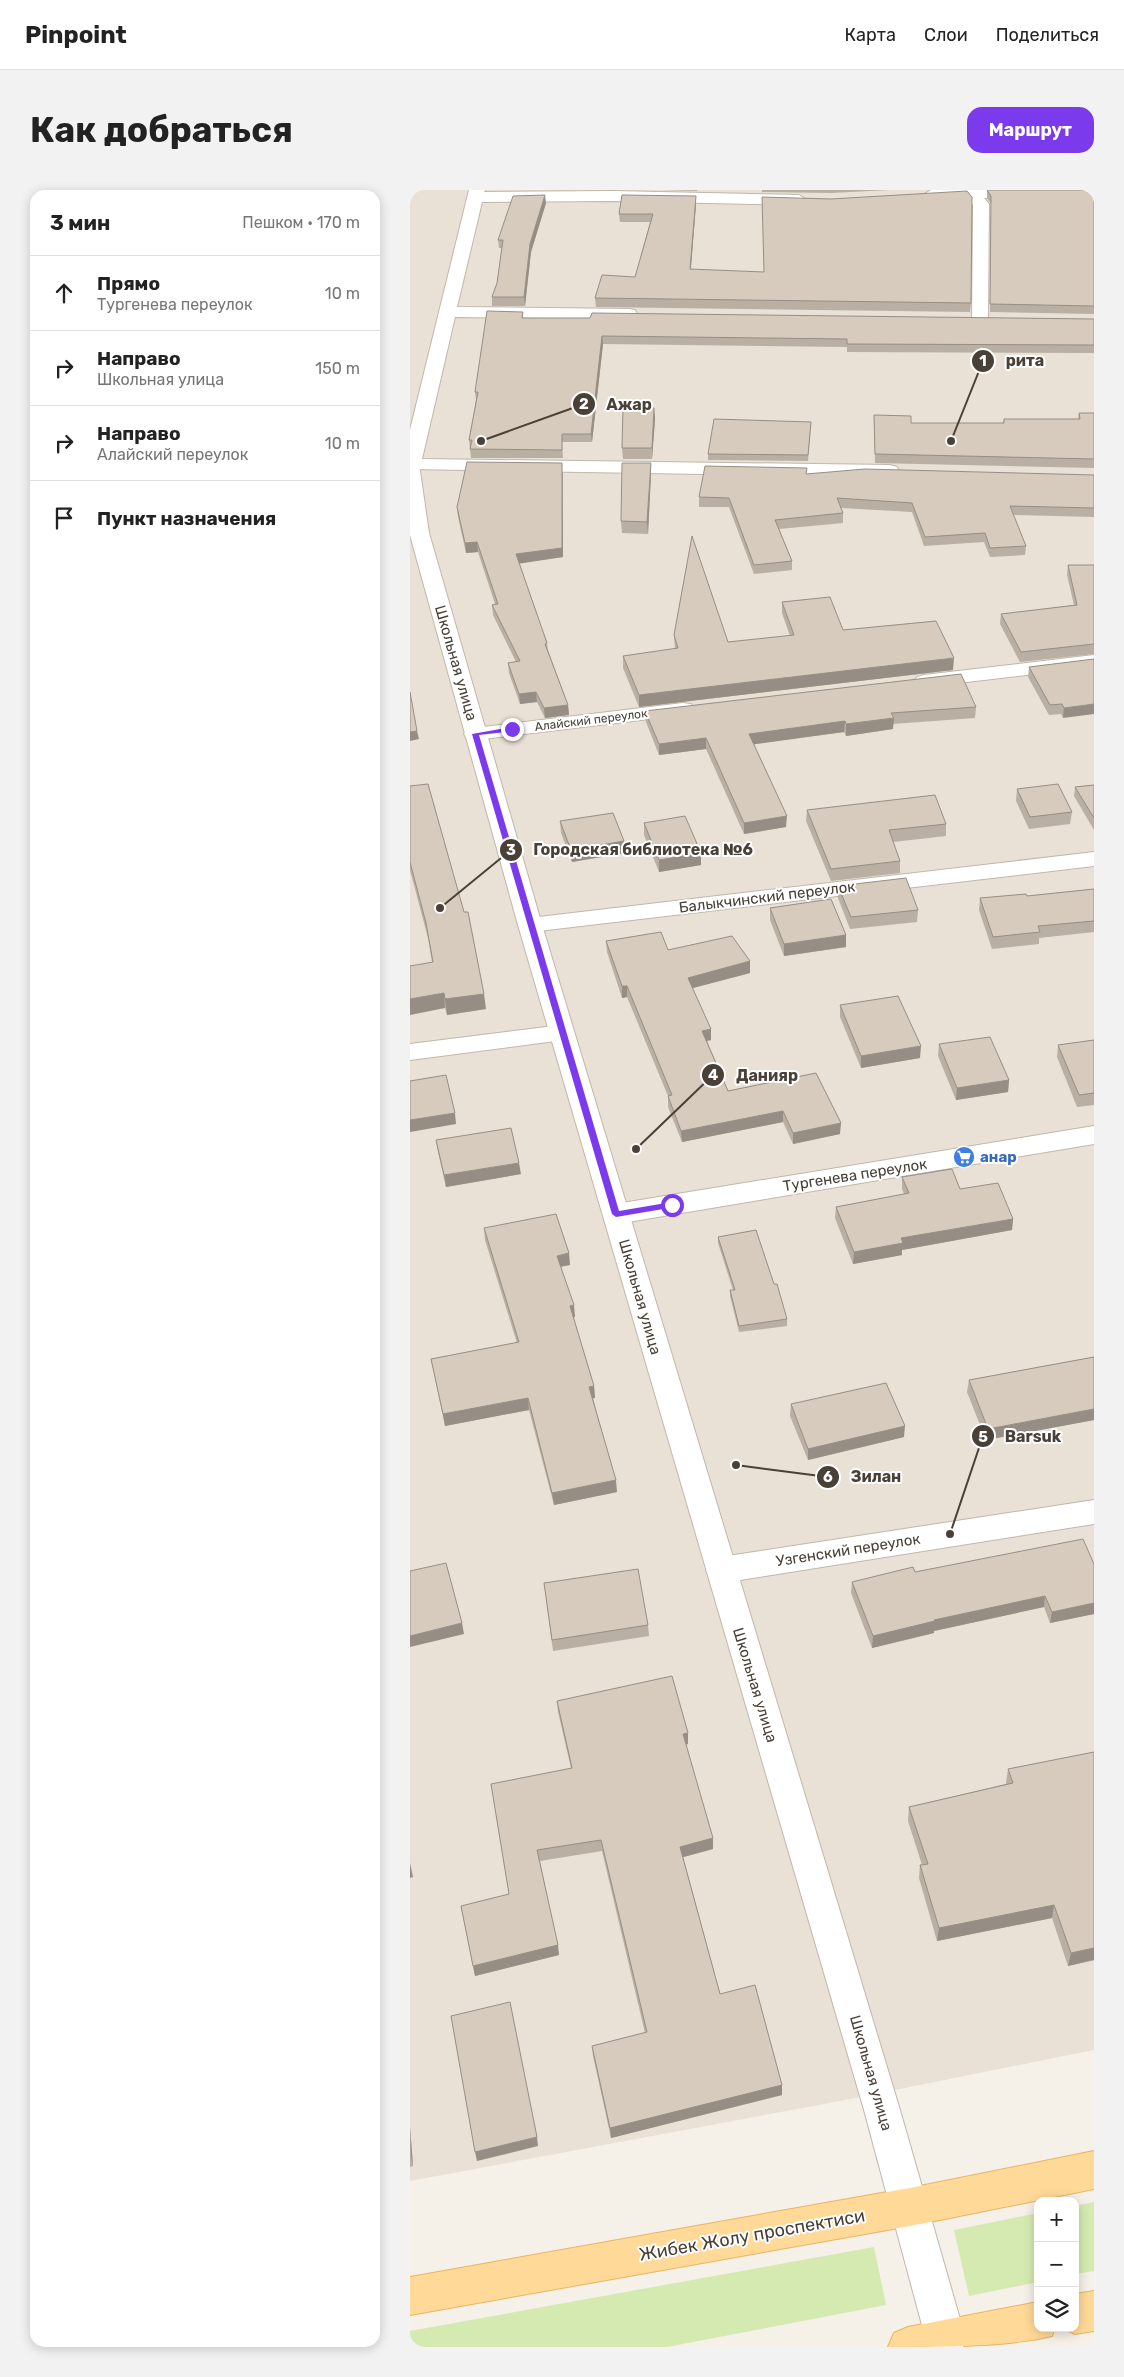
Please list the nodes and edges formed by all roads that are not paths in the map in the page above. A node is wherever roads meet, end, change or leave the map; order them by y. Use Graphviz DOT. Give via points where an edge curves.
graph roads {
  1 [pos="1094,190"];
  2 [pos="970,191"];
  3 [pos="476,194"];
  4 [pos="915,196"];
  5 [pos="811,200"];
  6 [pos="448,312"];
  7 [pos="641,314"];
  8 [pos="960,319"];
  9 [pos="980,319"];
  10 [pos="999,320"];
  11 [pos="411,464"];
  12 [pos="906,471"];
  13 [pos="415,533"];
  14 [pos="1094,661"];
  15 [pos="901,684"];
  16 [pos="707,706"];
  17 [pos="476,734"];
  18 [pos="1094,859"];
  19 [pos="530,925"];
  20 [pos="562,1033"];
  21 [pos="410,1052"];
  22 [pos="1094,1135"];
  23 [pos="616,1214"];
  24 [pos="1094,1512"];
  25 [pos="721,1570"];
  26 [pos="1094,2170"];
  27 [pos="910,2207"];
  28 [pos="410,2296"];
  29 [pos="1094,2310"];
  30 [pos="1079,2313"];
  31 [pos="1034,2323"];
  32 [pos="946,2340"];
  33 [pos="908,2347"];
  1 -- 2 [label="street"];
  2 -- 4 [label="street"];
  2 -- 9 [label="street" via="981,204"];
  3 -- 5 [label="street"];
  3 -- 6 [label="street, Школьная улица"];
  6 -- 7 [label="street"];
  6 -- 11 [label="street, Школьная улица"];
  8 -- 9 [label="street"];
  9 -- 10 [label="street"];
  11 -- 12 [label="street"];
  11 -- 13 [label="street, Школьная улица"];
  13 -- 17 [label="street, Школьная улица"];
  14 -- 15 [label="street"];
  16 -- 17 [label="street, Алайский переулок"];
  17 -- 19 [label="street, Школьная улица"];
  18 -- 19 [label="street, Балыкчинский переулок"];
  19 -- 20 [label="street, Школьная улица"];
  20 -- 21 [label="street"];
  20 -- 23 [label="street, Школьная улица"];
  22 -- 23 [label="street, Тургенева переулок"];
  23 -- 25 [label="street, Школьная улица"];
  24 -- 25 [label="street, Узгенский переулок"];
  25 -- 27 [label="street, Школьная улица"];
  26 -- 27 [label="main road, Жибек Жолу проспектиси"];
  27 -- 28 [label="main road, Жибек Жолу проспектиси"];
  27 -- 32 [label="street, Школьная улица"];
  29 -- 30 [label="main road"];
  31 -- 32 [label="main road"];
  32 -- 33 [label="main road"];
}
